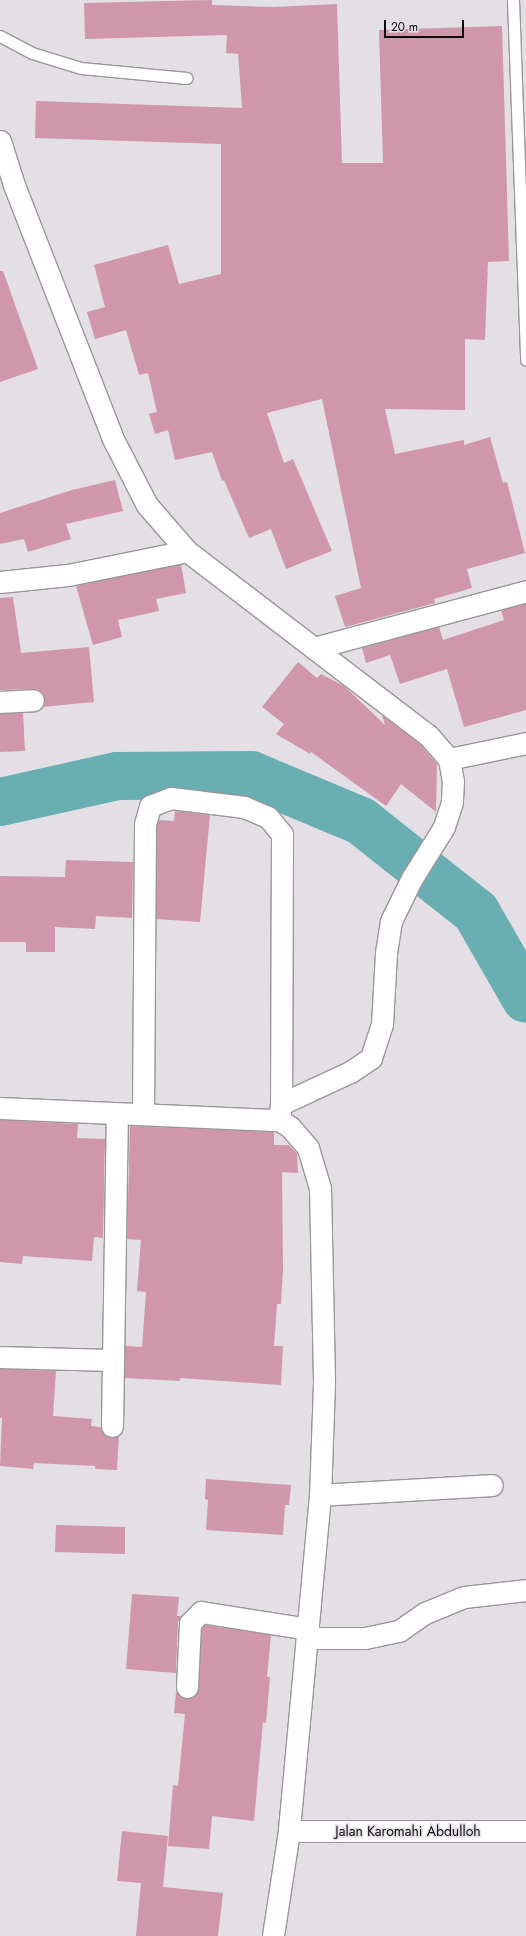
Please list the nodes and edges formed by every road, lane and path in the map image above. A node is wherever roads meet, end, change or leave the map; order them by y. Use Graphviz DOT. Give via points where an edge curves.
graph roads {
  1 [pos="513,0"];
  2 [pos="0,36"];
  3 [pos="187,78"];
  4 [pos="0,141"];
  5 [pos="525,298"];
  6 [pos="526,360"];
  7 [pos="187,551"];
  8 [pos="8,582"];
  9 [pos="526,590"];
  10 [pos="314,648"];
  11 [pos="33,700"];
  12 [pos="0,702"];
  13 [pos="526,743"];
  14 [pos="449,759"];
  15 [pos="0,1108"];
  16 [pos="280,1112"];
  17 [pos="117,1114"];
  18 [pos="143,1114"];
  19 [pos="0,1357"];
  20 [pos="111,1360"];
  21 [pos="112,1426"];
  22 [pos="492,1485"];
  23 [pos="320,1496"];
  24 [pos="526,1590"];
  25 [pos="308,1634"];
  26 [pos="187,1686"];
  27 [pos="290,1831"];
  28 [pos="526,1831"];
  29 [pos="273,1936"];
  1 -- 5 [label="lane"];
  2 -- 3 [label="lane" via="32,53 81,68"];
  4 -- 7 [label="street" via="17,192 112,437 147,505"];
  5 -- 6 [label="lane"];
  7 -- 8 [label="street" via="68,575"];
  7 -- 10 [label="street"];
  9 -- 10 [label="street"];
  10 -- 14 [label="street" via="428,735"];
  11 -- 12 [label="street"];
  13 -- 14 [label="street"];
  14 -- 16 [label="street" via="453,781 452,802 444,827 412,878 391,921 386,953 382,1024 371,1058"];
  15 -- 17 [label="street"];
  16 -- 18 [label="street"];
  16 -- 18 [label="street" via="282,834 268,817 244,807 171,798 150,806 145,824"];
  16 -- 23 [label="street" via="308,1148 320,1188 324,1383"];
  17 -- 18 [label="street"];
  17 -- 20 [label="street"];
  19 -- 20 [label="street"];
  20 -- 21 [label="street"];
  22 -- 23 [label="street"];
  23 -- 25 [label="street"];
  24 -- 25 [label="street" via="464,1597 425,1613 399,1631 365,1638"];
  25 -- 26 [label="street" via="201,1612 190,1623"];
  25 -- 27 [label="street"];
  27 -- 28 [label="street, Jalan Karomahi Abdulloh"];
  27 -- 29 [label="street"];
}
